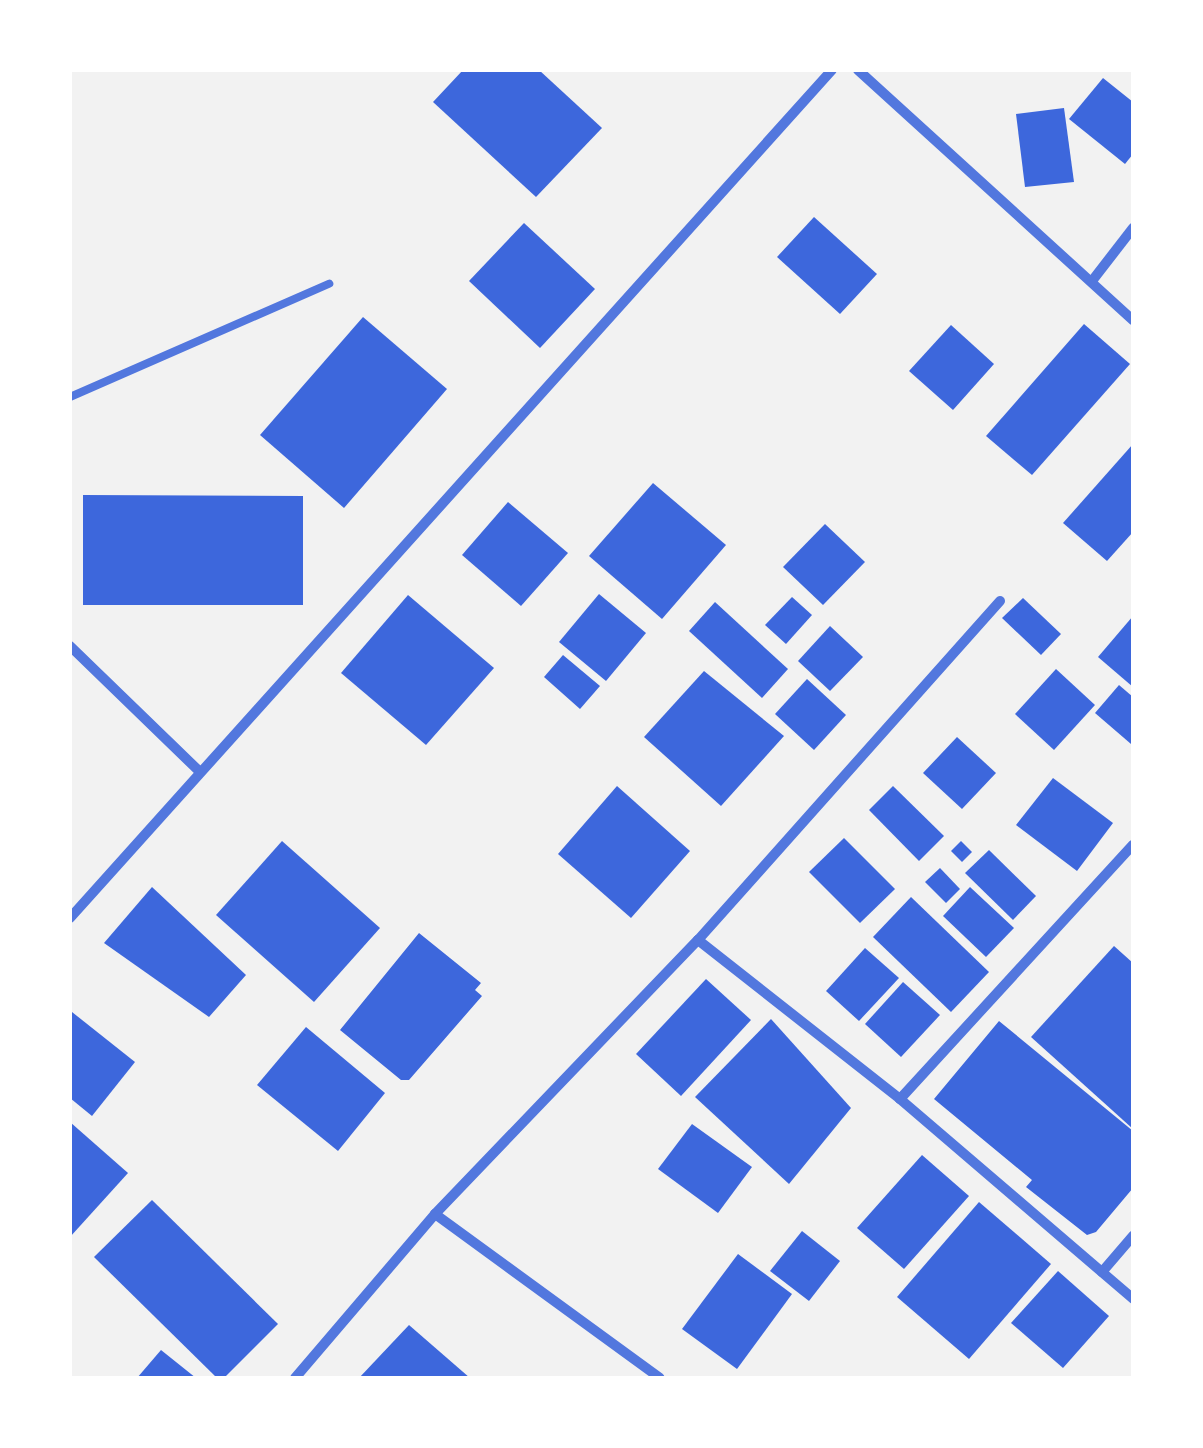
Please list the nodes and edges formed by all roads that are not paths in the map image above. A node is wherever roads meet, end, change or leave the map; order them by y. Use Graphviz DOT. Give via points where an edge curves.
graph roads {
  1 [pos="832,70"];
  2 [pos="858,70"];
  3 [pos="1133,228"];
  4 [pos="1092,282"];
  5 [pos="329,284"];
  6 [pos="1133,320"];
  7 [pos="70,397"];
  8 [pos="1000,601"];
  9 [pos="70,646"];
  10 [pos="200,772"];
  11 [pos="1133,845"];
  12 [pos="70,918"];
  13 [pos="698,940"];
  14 [pos="900,1099"];
  15 [pos="434,1214"];
  16 [pos="1133,1236"];
  17 [pos="1102,1272"];
  18 [pos="1133,1299"];
  19 [pos="295,1378"];
  20 [pos="660,1378"];
  1 -- 10 [label="street"];
  2 -- 4 [label="street"];
  3 -- 4 [label="street"];
  4 -- 6 [label="street"];
  5 -- 7 [label="lane"];
  8 -- 13 [label="street"];
  9 -- 10 [label="street"];
  10 -- 12 [label="street"];
  11 -- 14 [label="street"];
  13 -- 14 [label="street"];
  13 -- 15 [label="street"];
  14 -- 17 [label="street"];
  15 -- 19 [label="street"];
  15 -- 20 [label="street"];
  16 -- 17 [label="street"];
  17 -- 18 [label="street"];
}
